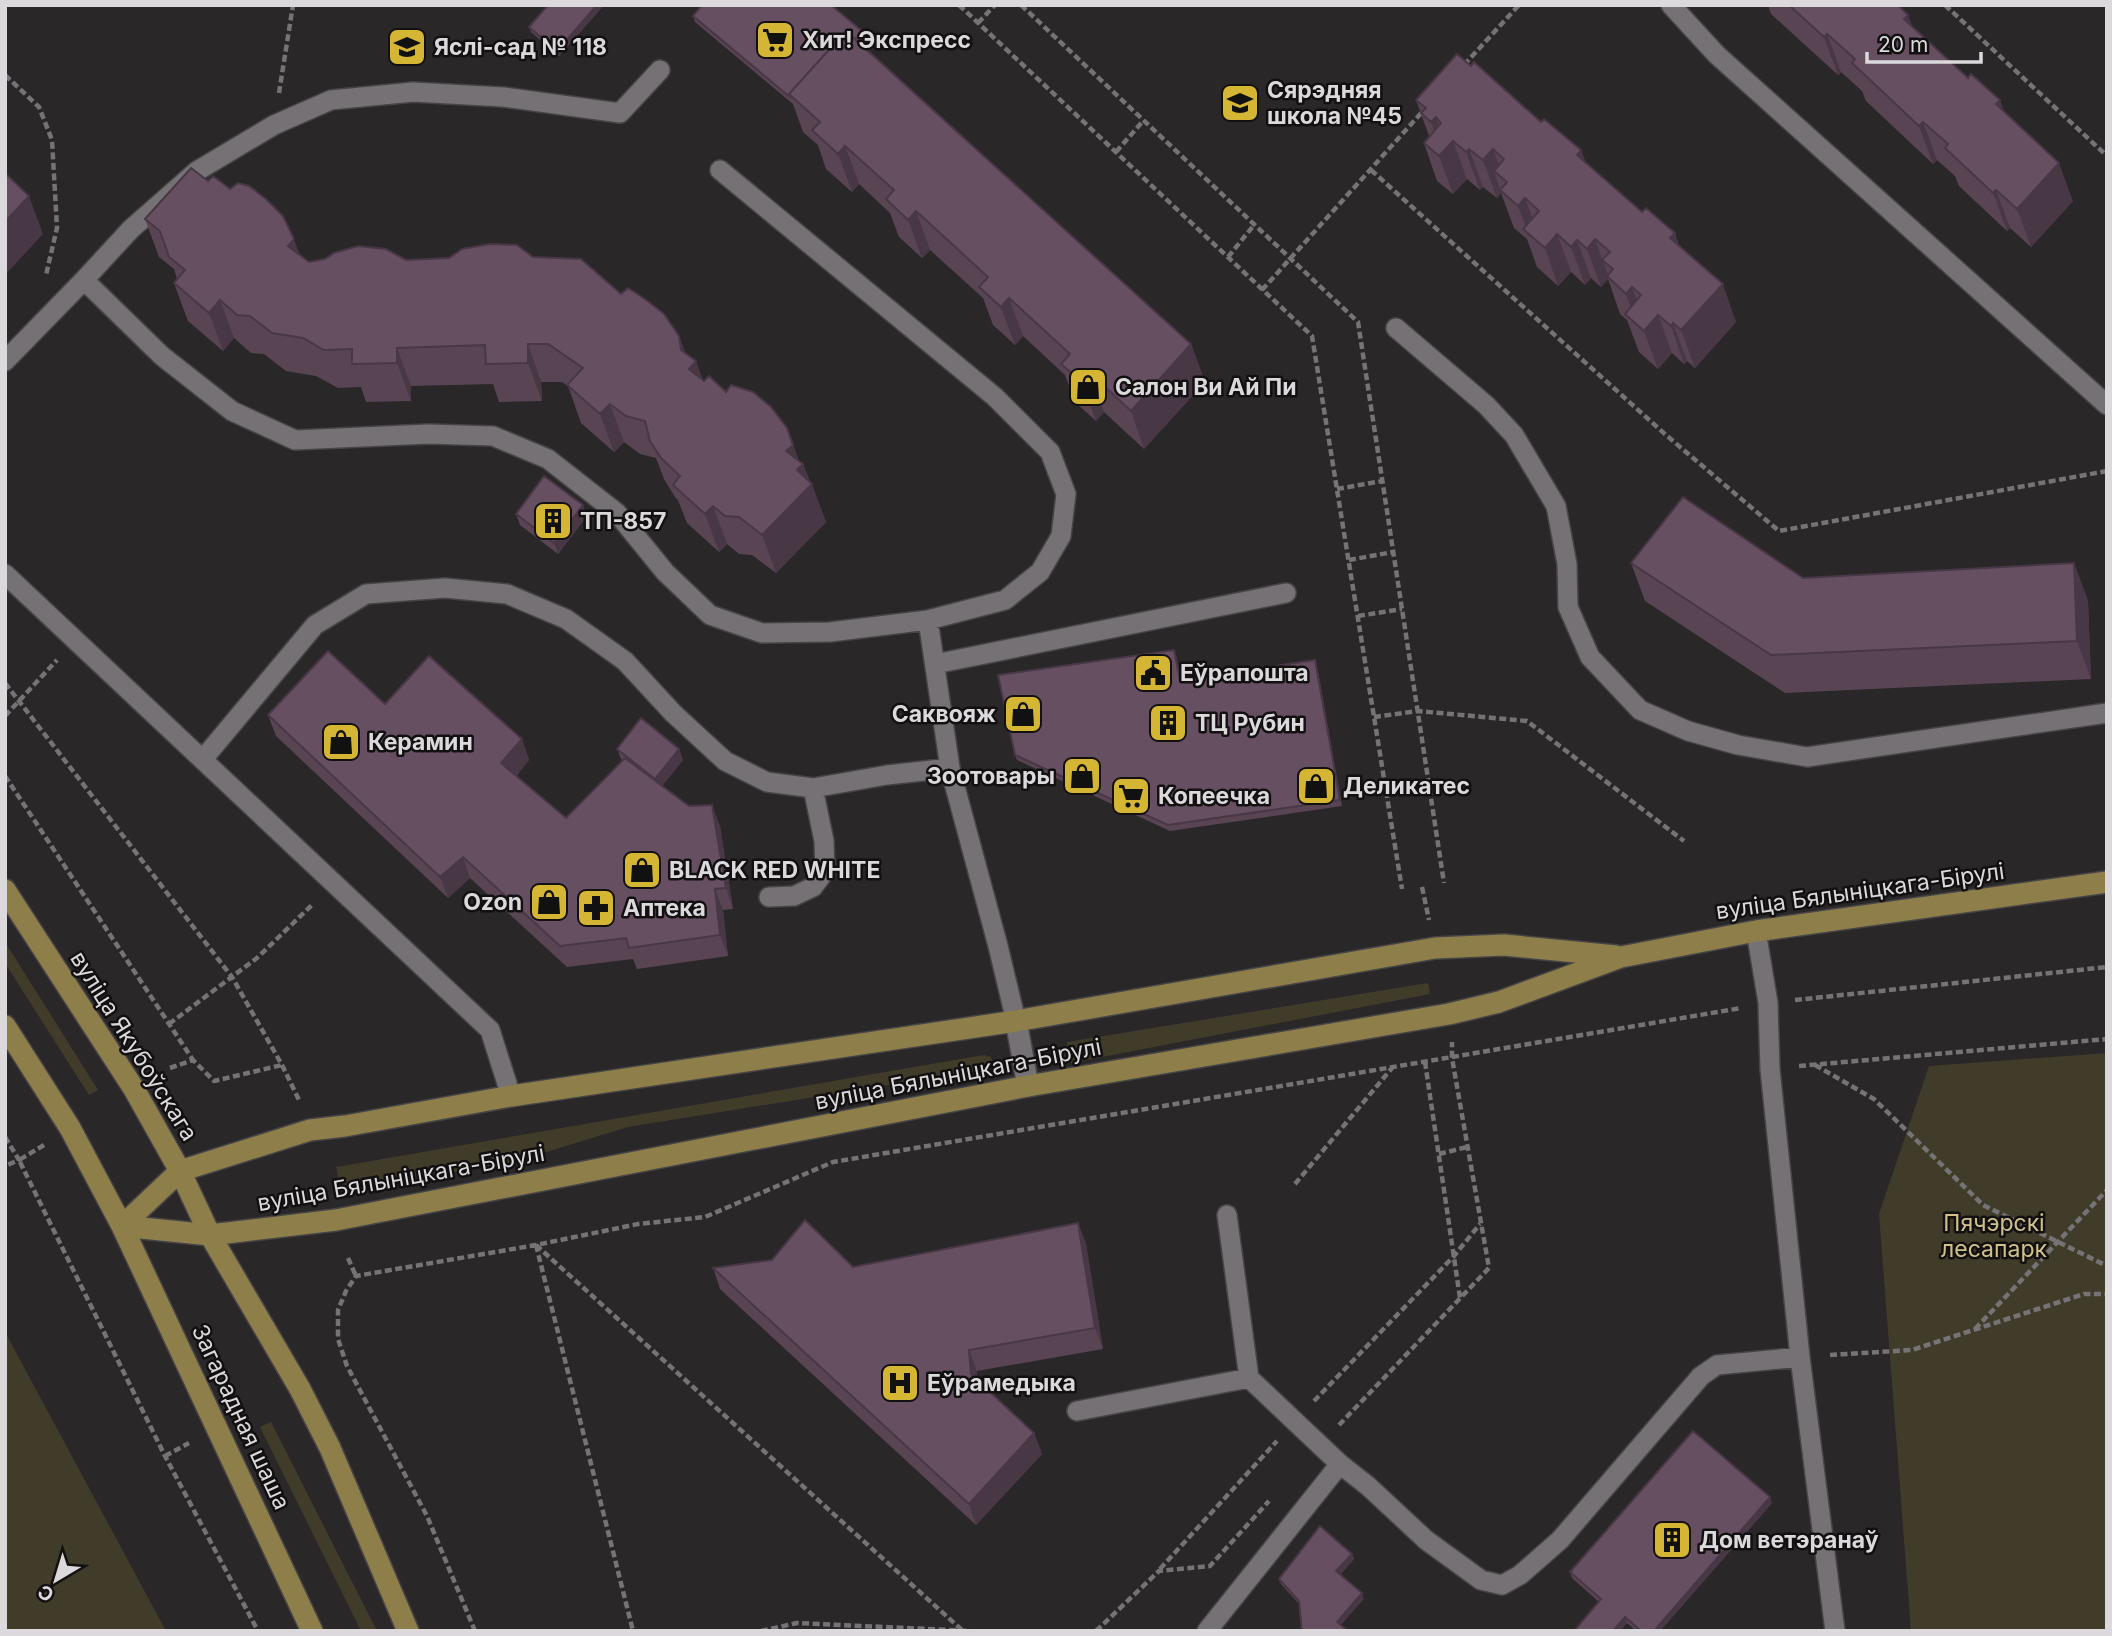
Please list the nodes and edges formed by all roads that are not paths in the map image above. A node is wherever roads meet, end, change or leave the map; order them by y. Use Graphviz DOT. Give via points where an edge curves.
graph roads {
  1 [pos="1671,5"];
  2 [pos="660,70"];
  3 [pos="720,170"];
  4 [pos="84,280"];
  5 [pos="1396,328"];
  6 [pos="5,361"];
  7 [pos="2107,405"];
  8 [pos="5,574"];
  9 [pos="1286,593"];
  10 [pos="928,620"];
  11 [pos="935,664"];
  12 [pos="2107,713"];
  13 [pos="203,758"];
  14 [pos="950,768"];
  15 [pos="813,788"];
  16 [pos="2107,882"];
  17 [pos="5,890"];
  18 [pos="769,897"];
  19 [pos="1756,931"];
  20 [pos="1621,957"];
  21 [pos="1016,1021"];
  22 [pos="5,1026"];
  23 [pos="1028,1086"];
  24 [pos="511,1096"];
  25 [pos="180,1171"];
  26 [pos="1227,1215"];
  27 [pos="122,1226"];
  28 [pos="210,1235"];
  29 [pos="1800,1357"];
  30 [pos="1249,1378"];
  31 [pos="1077,1411"];
  32 [pos="1340,1464"];
  33 [pos="312,1631"];
  34 [pos="408,1631"];
  35 [pos="1207,1631"];
  36 [pos="1835,1631"];
  1 -- 7 [label="lane" via="1717,55"];
  2 -- 4 [label="lane" via="620,113 503,97 413,92 331,100 274,124 197,171 131,229"];
  3 -- 10 [label="lane" via="995,397 1050,452 1066,494 1061,536 1040,572 1005,600"];
  4 -- 6 [label="lane"];
  4 -- 10 [label="lane" via="162,356 232,411 295,440 493,436 548,459 617,513 665,572 710,615 762,633 830,632"];
  5 -- 12 [label="lane" via="1514,435 1556,506 1567,564 1568,607 1590,657 1640,710 1688,731 1807,757"];
  8 -- 13 [label="lane"];
  9 -- 11 [label="lane"];
  10 -- 11 [label="lane"];
  11 -- 14 [label="lane"];
  13 -- 15 [label="lane" via="315,625 366,594 445,588 507,594 566,619 625,661 725,761 767,782"];
  13 -- 24 [label="lane" via="490,1030"];
  14 -- 15 [label="lane"];
  14 -- 21 [label="lane"];
  15 -- 18 [label="lane" via="825,871 813,887 794,896"];
  16 -- 19 [label="main road, вуліца Бялыніцкага-Бірулі"];
  17 -- 25 [label="main road, вуліца Якубоўскага" via="134,1089"];
  19 -- 20 [label="main road, вуліца Бялыніцкага-Бірулі"];
  19 -- 29 [label="lane" via="1769,1003 1770,1069"];
  20 -- 21 [label="main road, вуліца Бялыніцкага-Бірулі" via="1504,945 1435,948"];
  20 -- 23 [label="main road, вуліца Бялыніцкага-Бірулі" via="1499,1002 1449,1014"];
  21 -- 23 [label="street"];
  21 -- 24 [label="main road, вуліца Бялыніцкага-Бірулі"];
  22 -- 27 [label="main road" via="70,1128"];
  23 -- 28 [label="main road, вуліца Бялыніцкага-Бірулі" via="336,1220"];
  24 -- 25 [label="main road, вуліца Бялыніцкага-Бірулі" via="310,1130"];
  25 -- 27 [label="main road, вуліца Бялыніцкага-Бірулі"];
  25 -- 28 [label="main road, вуліца Якубоўскага"];
  26 -- 30 [label="lane"];
  27 -- 28 [label="main road, вуліца Бялыніцкага-Бірулі"];
  27 -- 33 [label="main road, Загарадная шаша"];
  28 -- 34 [label="main road" via="330,1448"];
  29 -- 32 [label="lane" via="1717,1365 1700,1376 1560,1540 1502,1585 1481,1580 1426,1540"];
  29 -- 36 [label="lane"];
  30 -- 31 [label="lane"];
  30 -- 32 [label="lane"];
  32 -- 35 [label="lane"];
}
